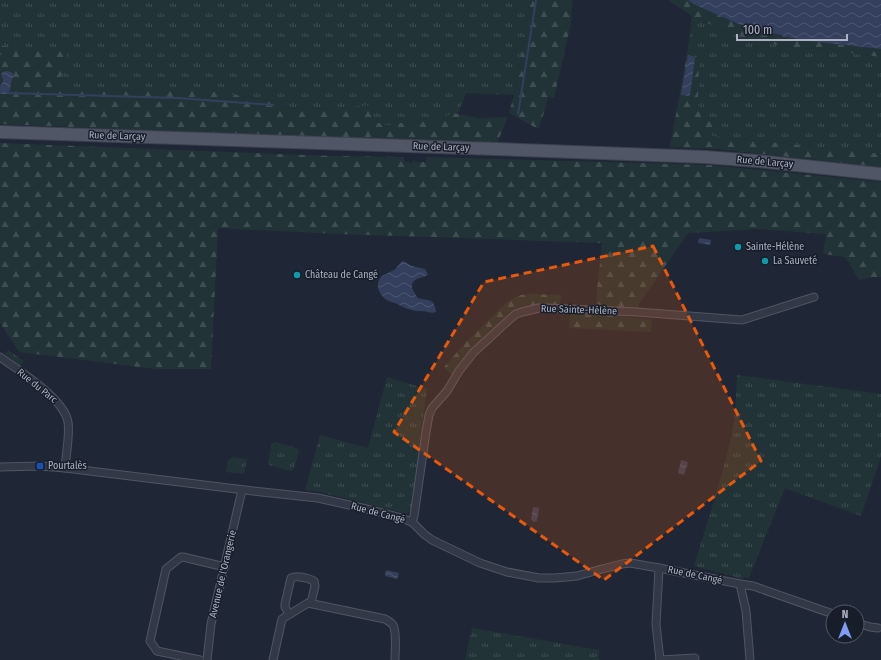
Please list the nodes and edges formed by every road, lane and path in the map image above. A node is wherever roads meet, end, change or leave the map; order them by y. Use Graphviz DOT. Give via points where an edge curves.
graph roads {
  1 [pos="0,132"];
  2 [pos="881,174"];
  3 [pos="814,297"];
  4 [pos="0,358"];
  5 [pos="0,467"];
  6 [pos="65,468"];
  7 [pos="0,471"];
  8 [pos="242,490"];
  9 [pos="412,522"];
  10 [pos="225,567"];
  11 [pos="659,568"];
  12 [pos="740,584"];
  13 [pos="312,603"];
  14 [pos="825,611"];
  15 [pos="289,614"];
  16 [pos="865,626"];
  17 [pos="878,628"];
  18 [pos="695,658"];
  19 [pos="200,660"];
  20 [pos="207,660"];
  21 [pos="273,660"];
  22 [pos="395,660"];
  23 [pos="660,660"];
  24 [pos="750,660"];
  1 -- 2 [label="main road, Rue de Larçay" via="705,157 757,160"];
  3 -- 9 [label="street, Rue Sainte-Hélène" via="742,320 547,308 516,314 473,354 432,408"];
  4 -- 6 [label="street, Rue du Parc" via="53,397 64,409 68,421"];
  5 -- 6 [label="street, Rue de Cangé"];
  5 -- 7 [label="street"];
  6 -- 8 [label="street, Rue de Cangé"];
  8 -- 9 [label="street, Rue de Cangé" via="318,498"];
  8 -- 10 [label="street, Avenue de l'Orangerie"];
  9 -- 11 [label="street, Rue de Cangé" via="432,540 480,563 539,578 578,576 630,563"];
  10 -- 19 [label="street" via="181,557 166,568 150,641 157,651"];
  10 -- 20 [label="street, Avenue de l'Orangerie" via="211,624"];
  11 -- 12 [label="street, Rue de Cangé"];
  11 -- 23 [label="street" via="656,624"];
  12 -- 14 [label="street, Rue de Cangé" via="753,586"];
  12 -- 24 [label="street" via="746,611"];
  13 -- 15 [label="street" via="305,604"];
  13 -- 15 [label="street" via="314,581 295,576 291,578 285,604"];
  13 -- 22 [label="street" via="389,621 394,630"];
  15 -- 21 [label="street" via="282,619"];
  16 -- 17 [label="street"];
  18 -- 23 [label="street"];
}
